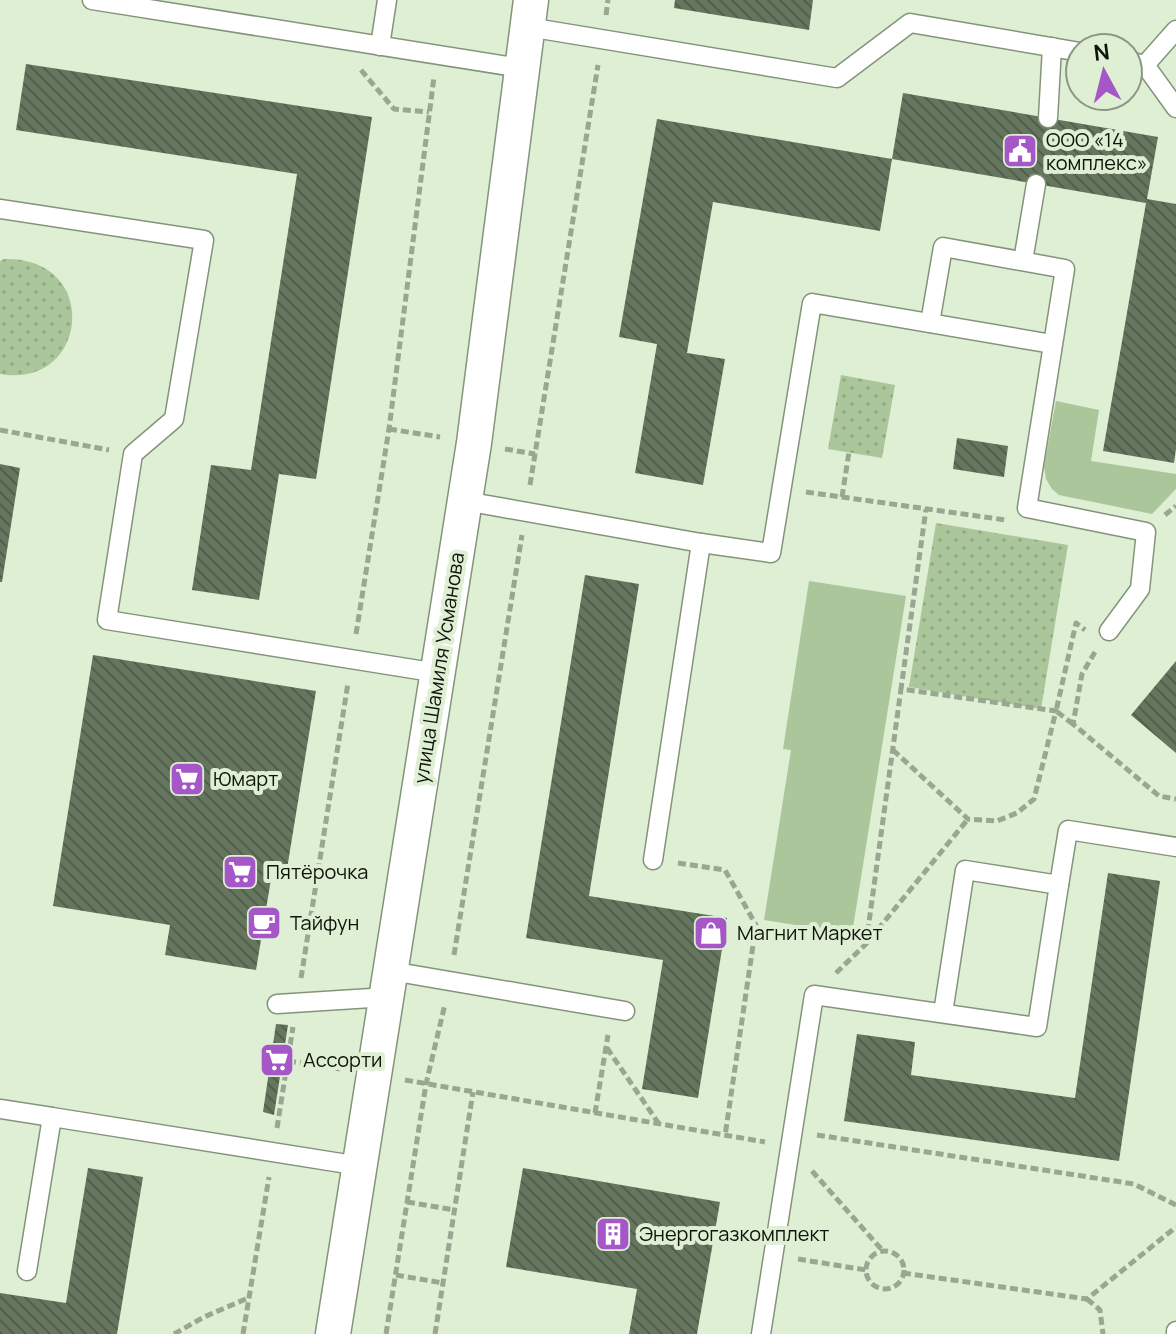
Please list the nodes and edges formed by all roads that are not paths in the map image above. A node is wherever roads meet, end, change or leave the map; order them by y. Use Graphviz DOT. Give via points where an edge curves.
graph roads {
  1 [pos="92,0"];
  2 [pos="387,0"];
  3 [pos="530,14"];
  4 [pos="1176,30"];
  5 [pos="380,46"];
  6 [pos="1052,47"];
  7 [pos="1064,49"];
  8 [pos="1144,57"];
  9 [pos="521,68"];
  10 [pos="1144,71"];
  11 [pos="1176,108"];
  12 [pos="1048,118"];
  13 [pos="1036,184"];
  14 [pos="0,209"];
  15 [pos="1023,261"];
  16 [pos="930,323"];
  17 [pos="1052,344"];
  18 [pos="465,501"];
  19 [pos="701,543"];
  20 [pos="1105,637"];
  21 [pos="438,673"];
  22 [pos="1176,847"];
  23 [pos="653,860"];
  24 [pos="1059,885"];
  25 [pos="389,984"];
  26 [pos="277,1004"];
  27 [pos="619,1010"];
  28 [pos="943,1013"];
  29 [pos="0,1109"];
  30 [pos="52,1117"];
  31 [pos="360,1166"];
  32 [pos="27,1271"];
  33 [pos="333,1334"];
  34 [pos="761,1334"];
  1 -- 5 [label="lane"];
  2 -- 5 [label="lane"];
  3 -- 6 [label="lane" via="602,39 837,78 910,23"];
  3 -- 9 [label="street, улица Шамиля Усманова"];
  4 -- 8 [label="lane"];
  5 -- 9 [label="lane"];
  6 -- 7 [label="lane"];
  6 -- 12 [label="lane"];
  9 -- 18 [label="street, улица Шамиля Усманова"];
  10 -- 11 [label="lane"];
  13 -- 15 [label="lane"];
  14 -- 21 [label="lane" via="204,240 174,419 133,454 107,620"];
  15 -- 16 [label="lane" via="943,247"];
  15 -- 17 [label="lane" via="1065,269"];
  16 -- 17 [label="lane"];
  16 -- 19 [label="lane" via="812,303 771,553"];
  17 -- 20 [label="lane" via="1027,508 1146,532 1140,589"];
  18 -- 19 [label="lane"];
  18 -- 21 [label="street, улица Шамиля Усманова"];
  19 -- 23 [label="lane"];
  21 -- 25 [label="street, улица Шамиля Усманова"];
  22 -- 24 [label="lane" via="1068,830"];
  24 -- 28 [label="lane" via="1037,1027"];
  24 -- 28 [label="lane" via="965,870"];
  25 -- 26 [label="lane"];
  25 -- 27 [label="lane" via="450,982"];
  25 -- 31 [label="street, улица Шамиля Усманова"];
  28 -- 34 [label="lane" via="814,995"];
  29 -- 30 [label="lane"];
  30 -- 31 [label="lane"];
  30 -- 32 [label="lane"];
  31 -- 33 [label="street, улица Шамиля Усманова"];
}
